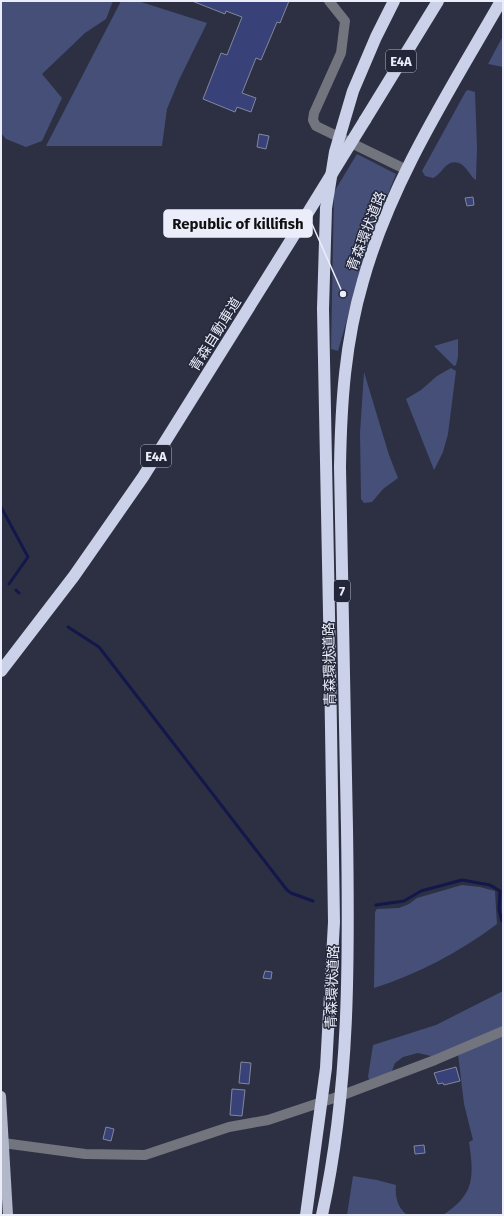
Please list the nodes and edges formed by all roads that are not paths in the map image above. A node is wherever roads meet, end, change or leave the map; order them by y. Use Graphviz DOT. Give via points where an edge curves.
graph roads {
  1 [pos="330,1"];
  2 [pos="394,1"];
  3 [pos="438,1"];
  4 [pos="501,1"];
  5 [pos="339,136"];
  6 [pos="408,170"];
  7 [pos="1,671"];
  8 [pos="503,1031"];
  9 [pos="1,1096"];
  10 [pos="340,1096"];
  11 [pos="323,1102"];
  12 [pos="3,1143"];
  13 [pos="8,1215"];
  14 [pos="306,1215"];
  15 [pos="322,1215"];
  1 -- 5 [label="street" via="345,21 341,53 313,120 316,126"];
  2 -- 5 [label="highway, 青森環状道路 / 7" via="364,65"];
  3 -- 7 [label="highway, 青森自動車道 / E4A, bridge" via="143,477 74,576"];
  4 -- 6 [label="highway, 青森環状道路 / 7"];
  5 -- 6 [label="street"];
  5 -- 11 [label="highway, 青森環状道路 / 7" via="326,208 323,262 334,922"];
  6 -- 10 [label="highway, 青森環状道路 / 7" via="381,228 362,281 347,353 343,388 340,467 349,917 347,1021"];
  8 -- 10 [label="street"];
  9 -- 12 [label="main road"];
  10 -- 11 [label="street"];
  10 -- 15 [label="highway, 青森環状道路 / 7" via="334,1151"];
  11 -- 12 [label="street" via="268,1120 229,1127 145,1154 85,1154"];
  11 -- 14 [label="highway, 青森環状道路 / 7"];
  12 -- 13 [label="main road"];
}
